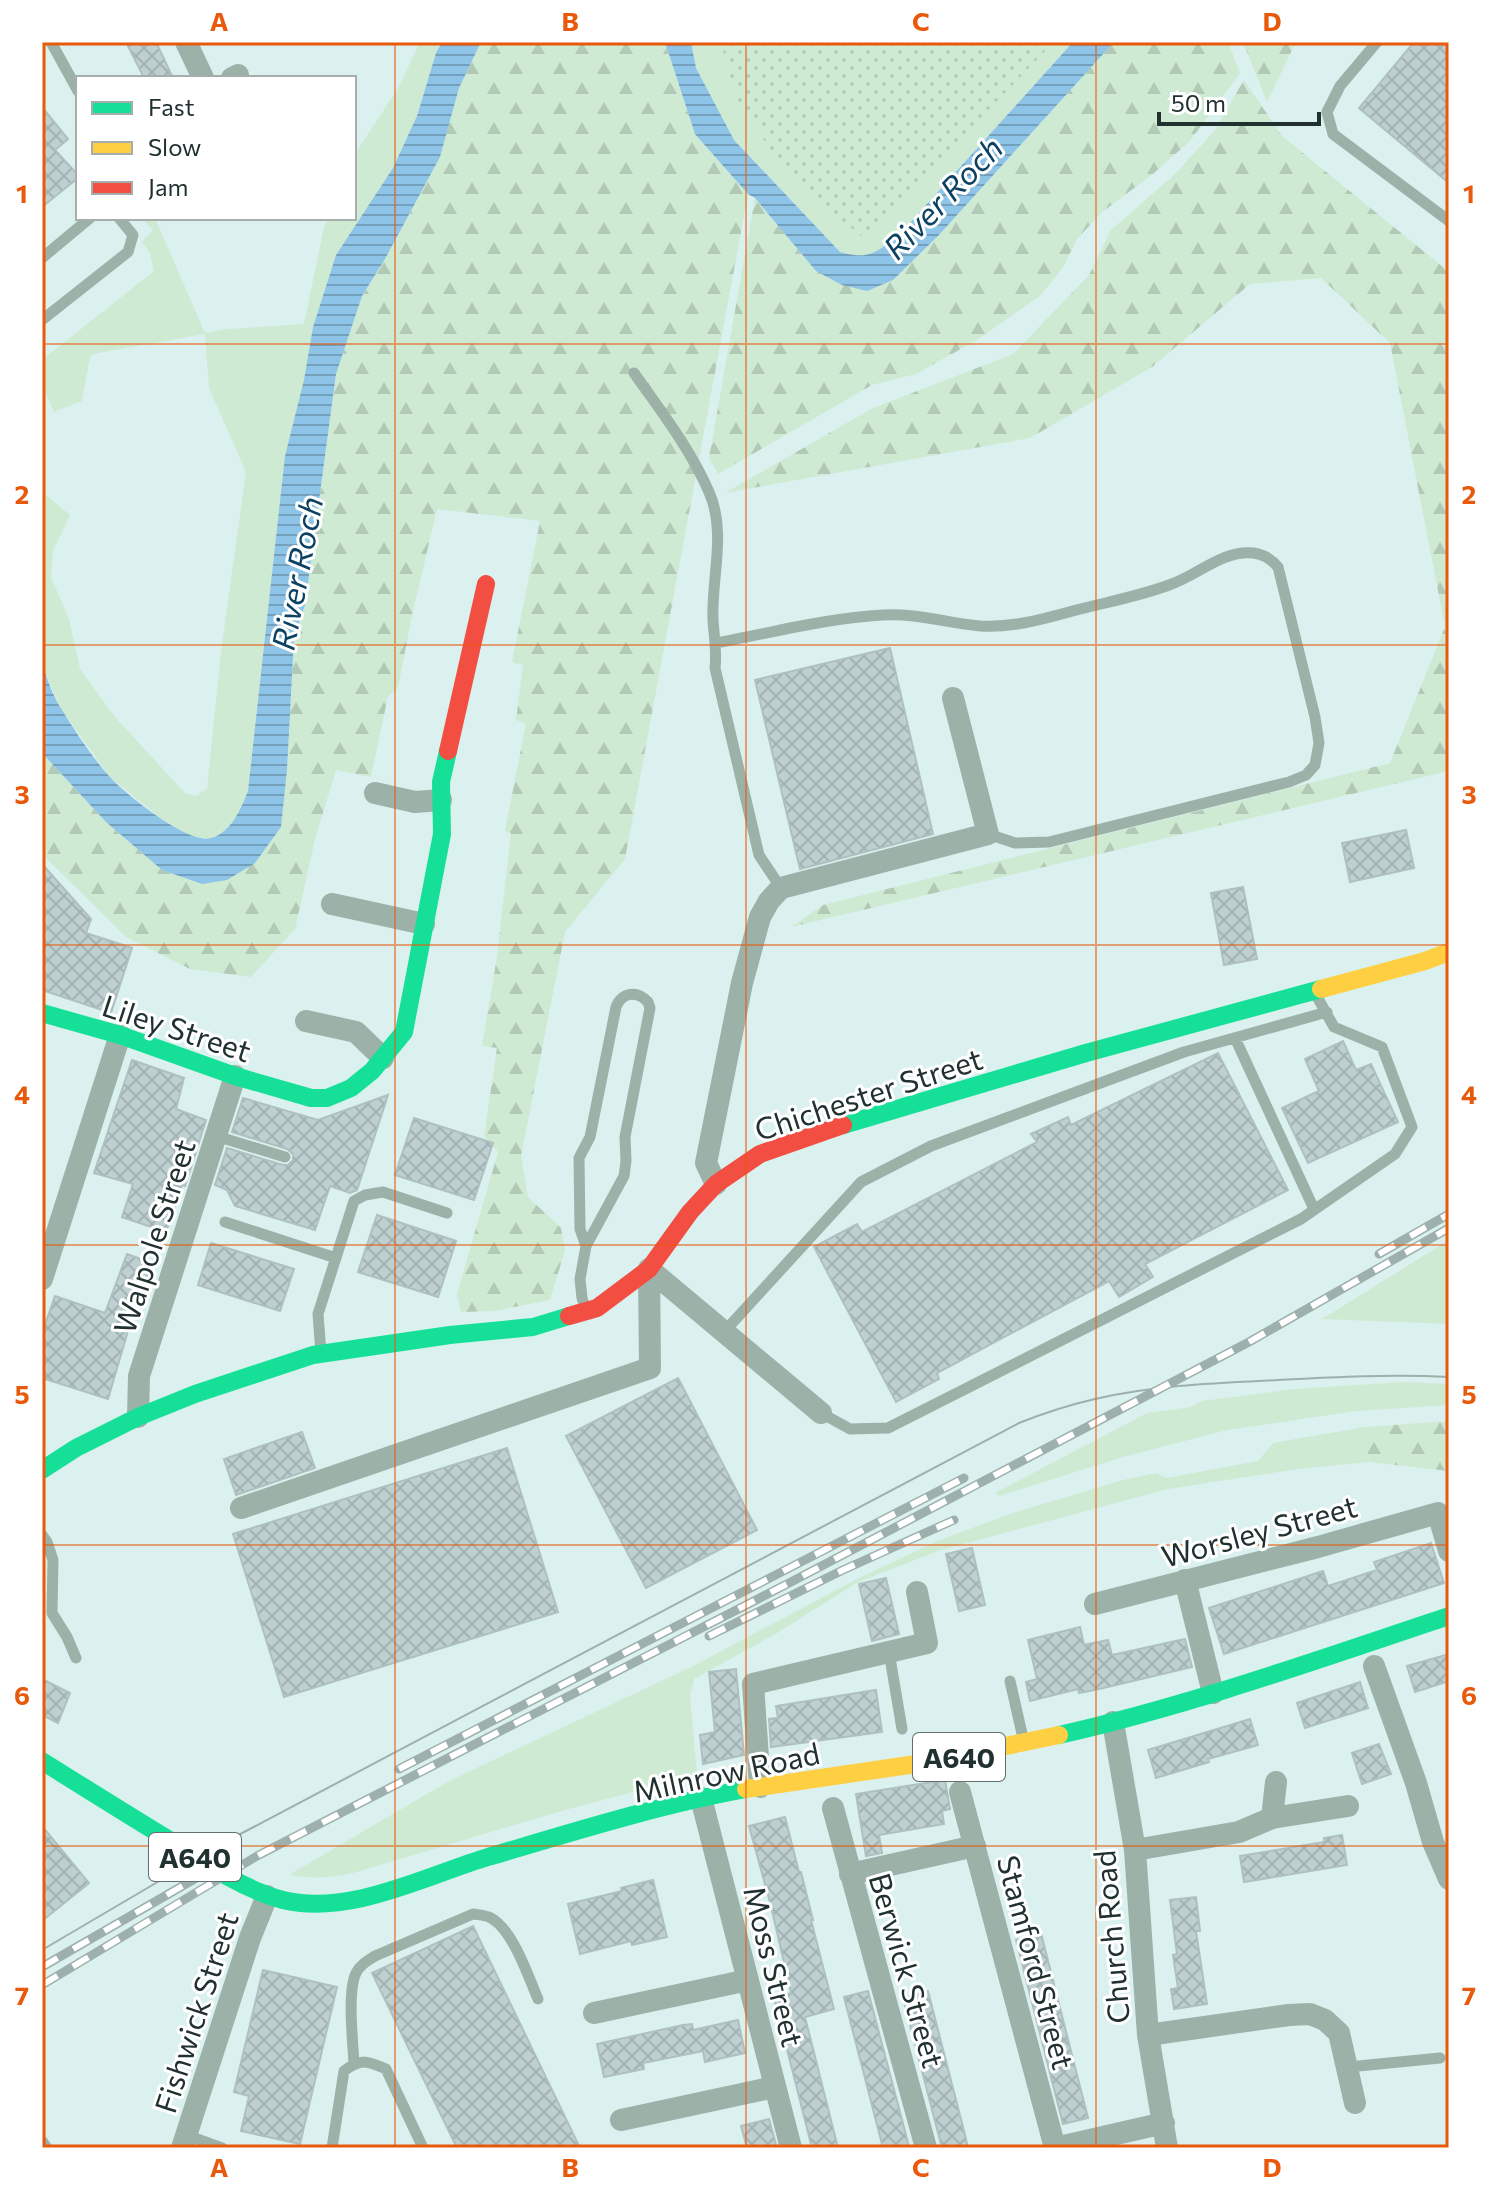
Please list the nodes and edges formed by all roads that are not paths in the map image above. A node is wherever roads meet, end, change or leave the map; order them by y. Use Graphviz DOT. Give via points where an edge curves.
graph roads {
  1 [pos="51,42"];
  2 [pos="186,42"];
  3 [pos="1377,42"];
  4 [pos="202,76"];
  5 [pos="76,87"];
  6 [pos="88,220"];
  7 [pos="121,220"];
  8 [pos="1449,221"];
  9 [pos="42,258"];
  10 [pos="42,320"];
  11 [pos="634,373"];
  12 [pos="486,584"];
  13 [pos="716,643"];
  14 [pos="953,698"];
  15 [pos="375,793"];
  16 [pos="441,800"];
  17 [pos="988,834"];
  18 [pos="781,888"];
  19 [pos="332,904"];
  20 [pos="424,924"];
  21 [pos="1449,952"];
  22 [pos="1314,991"];
  23 [pos="1327,1012"];
  24 [pos="42,1013"];
  25 [pos="306,1021"];
  26 [pos="120,1035"];
  27 [pos="1235,1038"];
  28 [pos="383,1058"];
  29 [pos="235,1076"];
  30 [pos="216,1136"];
  31 [pos="285,1157"];
  32 [pos="716,1184"];
  33 [pos="1314,1209"];
  34 [pos="447,1213"];
  35 [pos="225,1222"];
  36 [pos="586,1246"];
  37 [pos="336,1258"];
  38 [pos="649,1269"];
  39 [pos="42,1279"];
  40 [pos="586,1311"];
  41 [pos="724,1332"];
  42 [pos="322,1354"];
  43 [pos="821,1413"];
  44 [pos="138,1417"];
  45 [pos="42,1470"];
  46 [pos="241,1508"];
  47 [pos="42,1535"];
  48 [pos="1449,1551"];
  49 [pos="1185,1580"];
  50 [pos="917,1592"];
  51 [pos="1095,1604"];
  52 [pos="1449,1616"];
  53 [pos="889,1652"];
  54 [pos="76,1658"];
  55 [pos="1374,1666"];
  56 [pos="1010,1681"];
  57 [pos="1213,1693"];
  58 [pos="1113,1722"];
  59 [pos="902,1729"];
  60 [pos="1024,1742"];
  61 [pos="42,1761"];
  62 [pos="1276,1782"];
  63 [pos="760,1787"];
  64 [pos="960,1792"];
  65 [pos="701,1798"];
  66 [pos="1348,1806"];
  67 [pos="833,1808"];
  68 [pos="1272,1818"];
  69 [pos="975,1846"];
  70 [pos="1135,1850"];
  71 [pos="1444,1850"];
  72 [pos="850,1874"];
  73 [pos="1449,1879"];
  74 [pos="267,1896"];
  75 [pos="748,1980"];
  76 [pos="538,1999"];
  77 [pos="594,2013"];
  78 [pos="1148,2035"];
  79 [pos="1440,2058"];
  80 [pos="354,2064"];
  81 [pos="1348,2067"];
  82 [pos="775,2087"];
  83 [pos="1355,2103"];
  84 [pos="621,2120"];
  85 [pos="1164,2123"];
  86 [pos="42,2141"];
  87 [pos="184,2141"];
  88 [pos="47,2148"];
  89 [pos="222,2148"];
  90 [pos="332,2148"];
  91 [pos="423,2148"];
  92 [pos="791,2148"];
  93 [pos="926,2148"];
  94 [pos="1055,2148"];
  95 [pos="1167,2148"];
  1 -- 5 [label="lane"];
  2 -- 4 [label="street"];
  3 -- 8 [label="lane" via="1340,86 1327,112 1333,134"];
  6 -- 9 [label="lane"];
  7 -- 10 [label="lane" via="133,235 128,252"];
  11 -- 13 [label="lane" via="711,494 716,522"];
  12 -- 16 [label="street, Liley Street"];
  13 -- 17 [label="lane" via="886,615 1005,626 1169,585 1238,554 1268,557 1278,567 1319,743 1315,765 1306,775 1049,842 1015,843"];
  13 -- 18 [label="lane" via="715,668 759,855"];
  14 -- 17 [label="street"];
  15 -- 16 [label="street" via="415,802"];
  16 -- 20 [label="street, Liley Street" via="442,834"];
  17 -- 18 [label="street"];
  18 -- 32 [label="street" via="760,917 742,983 706,1163"];
  19 -- 20 [label="street"];
  20 -- 28 [label="street, Liley Street" via="404,1032"];
  21 -- 22 [label="street, Chichester Street"];
  22 -- 23 [label="lane"];
  22 -- 32 [label="street, Chichester Street" via="845,1124 760,1154"];
  23 -- 27 [label="lane"];
  23 -- 33 [label="lane" via="1334,1027 1382,1047 1412,1127 1395,1154"];
  24 -- 26 [label="street, Liley Street"];
  25 -- 28 [label="street" via="356,1032"];
  26 -- 29 [label="street, Liley Street"];
  26 -- 39 [label="street"];
  27 -- 33 [label="lane"];
  27 -- 41 [label="lane" via="931,1146 861,1182"];
  28 -- 29 [label="street, Liley Street" via="351,1088 327,1098 295,1095"];
  29 -- 30 [label="street, Walpole Street"];
  30 -- 31 [label="lane"];
  30 -- 44 [label="street, Walpole Street" via="139,1376"];
  32 -- 38 [label="street, Chichester Street"];
  33 -- 43 [label="lane" via="888,1428 850,1429"];
  34 -- 37 [label="lane" via="383,1192 365,1195 354,1201"];
  35 -- 37 [label="lane"];
  36 -- 36 [label="lane" via="580,1229 579,1158 590,1137 616,1007 625,995 638,995 650,1008 625,1137 624,1176"];
  36 -- 40 [label="lane" via="580,1279"];
  37 -- 42 [label="lane" via="318,1314"];
  38 -- 40 [label="street, Chichester Street"];
  38 -- 41 [label="street"];
  38 -- 46 [label="street" via="650,1368"];
  40 -- 42 [label="street, Chichester Street" via="533,1327"];
  41 -- 43 [label="street"];
  42 -- 44 [label="street, Chichester Street"];
  44 -- 45 [label="street, Chichester Street"];
  47 -- 54 [label="lane" via="53,1560 52,1613"];
  48 -- 49 [label="street, Worsley Street" via="1438,1513"];
  49 -- 51 [label="street, Worsley Street"];
  49 -- 57 [label="street"];
  50 -- 53 [label="street" via="927,1643"];
  52 -- 57 [label="street, Milnrow Road / A640"];
  53 -- 59 [label="lane"];
  53 -- 63 [label="street" via="753,1684"];
  55 -- 71 [label="street" via="1433,1842"];
  56 -- 60 [label="lane"];
  57 -- 58 [label="street, Milnrow Road / A640"];
  58 -- 60 [label="street, Milnrow Road / A640"];
  58 -- 70 [label="street, Church Road"];
  60 -- 63 [label="street, Milnrow Road / A640"];
  61 -- 74 [label="street, Milnrow Road / A640" via="229,1878"];
  62 -- 68 [label="street"];
  63 -- 65 [label="street, Milnrow Road / A640"];
  64 -- 69 [label="street, Stamford Street"];
  65 -- 74 [label="street, Milnrow Road / A640" via="343,1901 303,1903"];
  65 -- 75 [label="street, Moss Street"];
  66 -- 68 [label="street"];
  67 -- 72 [label="street, Berwick Street"];
  68 -- 70 [label="street" via="1239,1832"];
  69 -- 72 [label="street"];
  69 -- 94 [label="street, Stamford Street"];
  70 -- 78 [label="street, Church Road"];
  71 -- 73 [label="street"];
  72 -- 93 [label="street, Berwick Street"];
  74 -- 87 [label="street, Fishwick Street"];
  75 -- 77 [label="street"];
  75 -- 82 [label="street, Moss Street"];
  76 -- 80 [label="lane" via="501,1925 473,1914 363,1963 352,1988"];
  78 -- 81 [label="street" via="1310,2014 1339,2033"];
  78 -- 85 [label="street, Church Road"];
  79 -- 81 [label="lane"];
  80 -- 90 [label="lane" via="344,2071"];
  80 -- 91 [label="lane" via="369,2061 386,2069"];
  81 -- 83 [label="street"];
  82 -- 84 [label="street"];
  82 -- 92 [label="street, Moss Street"];
  85 -- 94 [label="street"];
  85 -- 95 [label="street, Church Road"];
  86 -- 88 [label="lane"];
  87 -- 89 [label="lane"];
}
